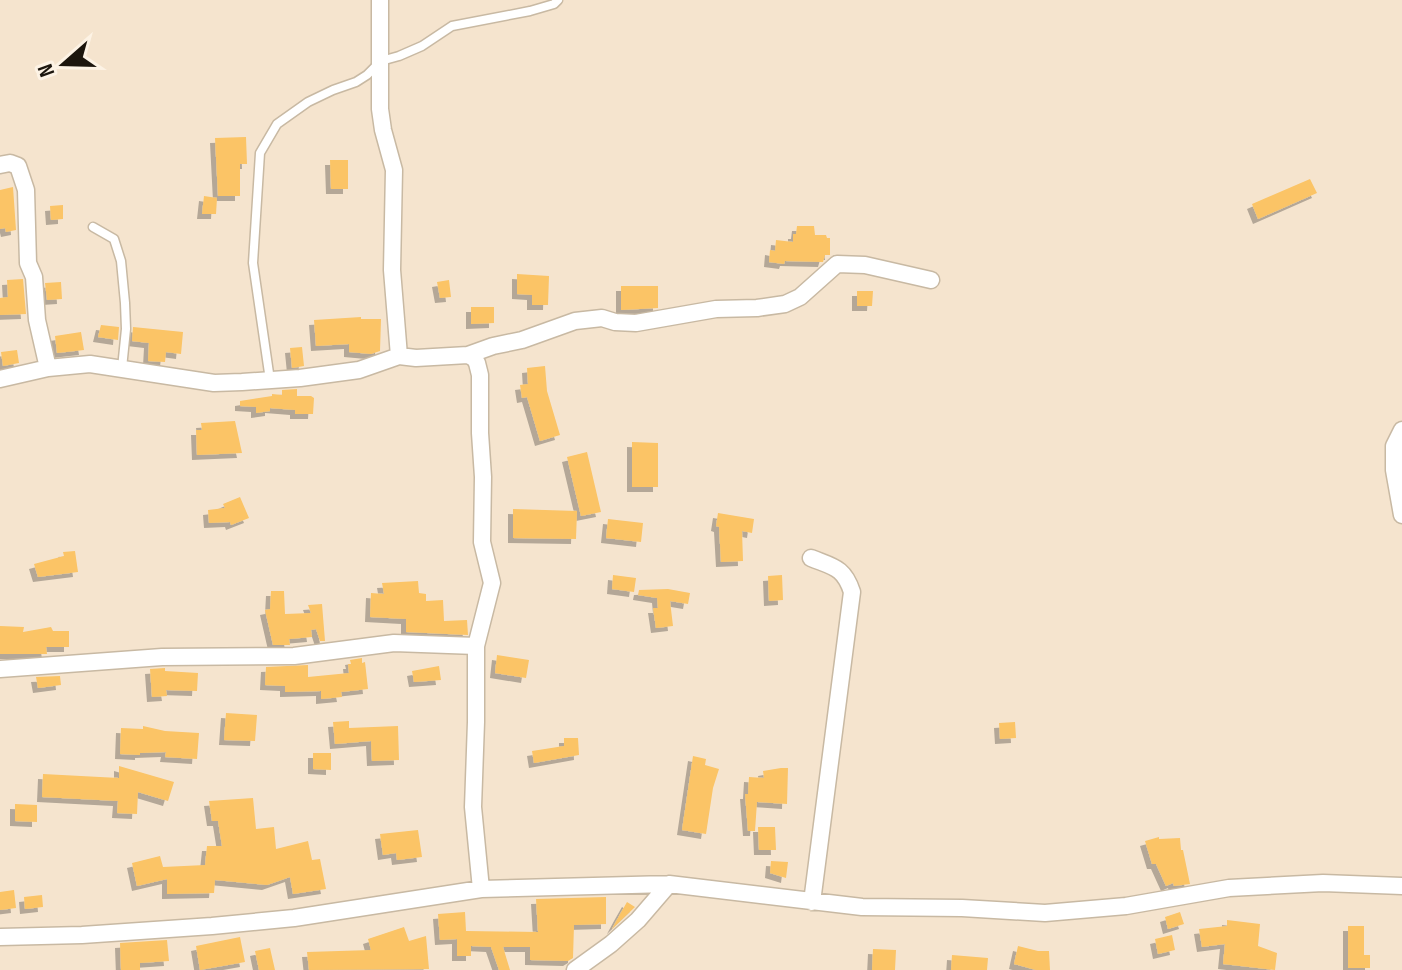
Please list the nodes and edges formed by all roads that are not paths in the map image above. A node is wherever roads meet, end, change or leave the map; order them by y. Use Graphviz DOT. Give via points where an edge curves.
graph roads {
  1 [pos="380,0"];
  2 [pos="558,0"];
  3 [pos="381,61"];
  4 [pos="0,165"];
  5 [pos="93,227"];
  6 [pos="931,280"];
  7 [pos="468,355"];
  8 [pos="399,356"];
  9 [pos="48,368"];
  10 [pos="122,368"];
  11 [pos="0,379"];
  12 [pos="270,380"];
  13 [pos="1402,430"];
  14 [pos="1402,515"];
  15 [pos="811,558"];
  16 [pos="476,646"];
  17 [pos="0,669"];
  18 [pos="669,884"];
  19 [pos="1402,886"];
  20 [pos="481,889"];
  21 [pos="812,902"];
  22 [pos="0,937"];
  23 [pos="575,970"];
  1 -- 3 [label="street"];
  2 -- 3 [label="lane" via="530,11 452,26 422,46"];
  3 -- 8 [label="street" via="380,109 394,170 392,270"];
  3 -- 12 [label="lane" via="356,82 308,102 277,124 260,153 253,263"];
  4 -- 9 [label="street" via="18,166 26,190 28,263"];
  5 -- 10 [label="lane" via="114,239 121,261 126,329"];
  6 -- 7 [label="street" via="837,264 785,304 636,323 575,321"];
  7 -- 8 [label="street"];
  7 -- 16 [label="street" via="480,375 482,542 492,583"];
  8 -- 12 [label="street" via="359,370"];
  9 -- 10 [label="street"];
  9 -- 11 [label="street"];
  10 -- 12 [label="street" via="214,383"];
  13 -- 14 [label="street" via="1394,446"];
  15 -- 21 [label="street" via="838,569 852,592"];
  16 -- 17 [label="street" via="394,643 294,656 148,658"];
  16 -- 20 [label="street" via="473,807"];
  18 -- 20 [label="street"];
  18 -- 21 [label="street"];
  18 -- 23 [label="street" via="638,920"];
  19 -- 21 [label="street" via="1229,888 1045,913"];
  20 -- 22 [label="street" via="226,925"];
}
